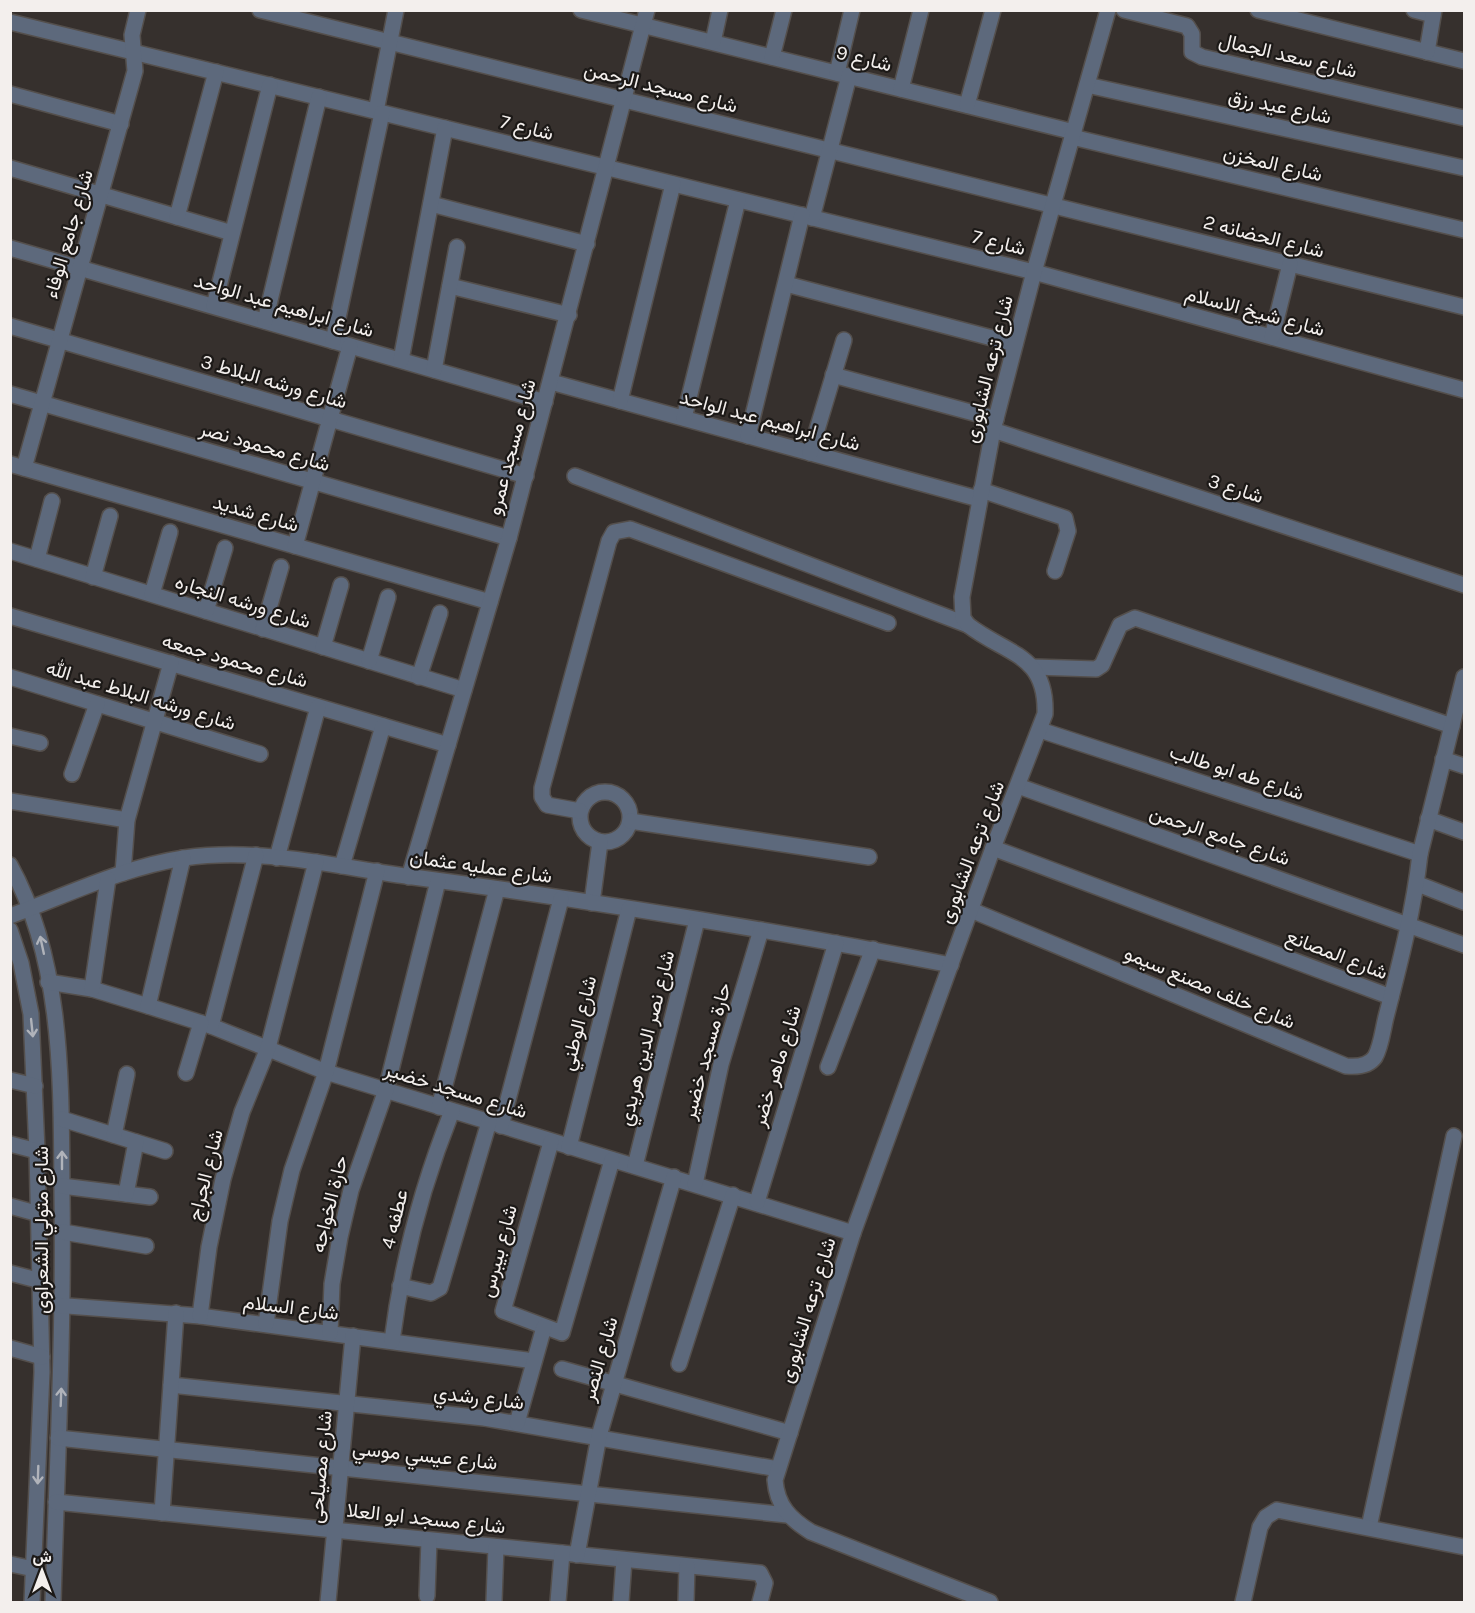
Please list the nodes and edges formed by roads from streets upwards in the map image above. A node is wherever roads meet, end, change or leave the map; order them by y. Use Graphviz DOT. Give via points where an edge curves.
graph roads {
  1 [pos="138,10"];
  2 [pos="260,10"];
  3 [pos="396,10"];
  4 [pos="581,10"];
  5 [pos="720,10"];
  6 [pos="784,10"];
  7 [pos="852,10"];
  8 [pos="921,10"];
  9 [pos="993,10"];
  10 [pos="1108,10"];
  11 [pos="1124,10"];
  12 [pos="1258,10"];
  13 [pos="1414,10"];
  14 [pos="1434,13"];
  15 [pos="645,18"];
  16 [pos="10,22"];
  17 [pos="389,42"];
  18 [pos="712,42"];
  19 [pos="132,52"];
  20 [pos="1427,52"];
  21 [pos="772,57"];
  22 [pos="1464,61"];
  23 [pos="216,72"];
  24 [pos="843,75"];
  25 [pos="270,85"];
  26 [pos="1087,85"];
  27 [pos="901,89"];
  28 [pos="10,94"];
  29 [pos="319,97"];
  30 [pos="624,99"];
  31 [pos="967,105"];
  32 [pos="379,112"];
  33 [pos="1464,118"];
  34 [pos="121,124"];
  35 [pos="445,128"];
  36 [pos="1073,135"];
  37 [pos="830,150"];
  38 [pos="10,168"];
  39 [pos="607,168"];
  40 [pos="1464,168"];
  41 [pos="672,183"];
  42 [pos="101,195"];
  43 [pos="738,200"];
  44 [pos="430,204"];
  45 [pos="1053,204"];
  46 [pos="177,217"];
  47 [pos="807,217"];
  48 [pos="1464,230"];
  49 [pos="232,233"];
  50 [pos="587,244"];
  51 [pos="457,247"];
  52 [pos="10,248"];
  53 [pos="1290,264"];
  54 [pos="81,268"];
  55 [pos="1034,272"];
  56 [pos="786,284"];
  57 [pos="450,286"];
  58 [pos="214,306"];
  59 [pos="1464,307"];
  60 [pos="569,315"];
  61 [pos="265,321"];
  62 [pos="10,326"];
  63 [pos="1272,337"];
  64 [pos="60,340"];
  65 [pos="844,340"];
  66 [pos="333,341"];
  67 [pos="1015,344"];
  68 [pos="350,346"];
  69 [pos="401,360"];
  70 [pos="434,370"];
  71 [pos="833,375"];
  72 [pos="551,382"];
  73 [pos="1464,390"];
  74 [pos="10,394"];
  75 [pos="620,401"];
  76 [pos="545,402"];
  77 [pos="43,403"];
  78 [pos="684,418"];
  79 [pos="330,419"];
  80 [pos="995,424"];
  81 [pos="748,436"];
  82 [pos="810,453"];
  83 [pos="17,466"];
  84 [pos="526,476"];
  85 [pos="575,476"];
  86 [pos="313,481"];
  87 [pos="980,494"];
  88 [pos="52,501"];
  89 [pos="110,516"];
  90 [pos="170,532"];
  91 [pos="509,538"];
  92 [pos="295,546"];
  93 [pos="225,548"];
  94 [pos="10,551"];
  95 [pos="37,559"];
  96 [pos="281,567"];
  97 [pos="1055,571"];
  98 [pos="93,577"];
  99 [pos="341,585"];
  100 [pos="1464,585"];
  101 [pos="152,594"];
  102 [pos="388,597"];
  103 [pos="490,602"];
  104 [pos="206,611"];
  105 [pos="440,613"];
  106 [pos="10,616"];
  107 [pos="888,623"];
  108 [pos="968,625"];
  109 [pos="263,629"];
  110 [pos="323,647"];
  111 [pos="369,661"];
  112 [pos="171,663"];
  113 [pos="1034,668"];
  114 [pos="10,677"];
  115 [pos="419,677"];
  116 [pos="1464,677"];
  117 [pos="464,690"];
  118 [pos="1462,696"];
  119 [pos="97,704"];
  120 [pos="318,706"];
  121 [pos="154,722"];
  122 [pos="382,726"];
  123 [pos="1452,726"];
  124 [pos="1040,730"];
  125 [pos="10,736"];
  126 [pos="40,743"];
  127 [pos="448,745"];
  128 [pos="260,754"];
  129 [pos="1443,759"];
  130 [pos="1464,766"];
  131 [pos="72,774"];
  132 [pos="1018,786"];
  133 [pos="10,801"];
  134 [pos="580,811"];
  135 [pos="1428,819"];
  136 [pos="127,820"];
  137 [pos="630,821"];
  138 [pos="1464,832"];
  139 [pos="600,842"];
  140 [pos="993,848"];
  141 [pos="1420,854"];
  142 [pos="256,855"];
  143 [pos="869,857"];
  144 [pos="183,858"];
  145 [pos="277,858"];
  146 [pos="316,862"];
  147 [pos="10,865"];
  148 [pos="342,866"];
  149 [pos="377,871"];
  150 [pos="123,873"];
  151 [pos="410,877"];
  152 [pos="108,879"];
  153 [pos="438,881"];
  154 [pos="1418,884"];
  155 [pos="497,889"];
  156 [pos="561,899"];
  157 [pos="1464,902"];
  158 [pos="592,903"];
  159 [pos="32,908"];
  160 [pos="629,909"];
  161 [pos="971,910"];
  162 [pos="10,916"];
  163 [pos="697,920"];
  164 [pos="1409,923"];
  165 [pos="10,930"];
  166 [pos="761,930"];
  167 [pos="836,943"];
  168 [pos="1464,945"];
  169 [pos="873,950"];
  170 [pos="951,965"];
  171 [pos="48,982"];
  172 [pos="92,989"];
  173 [pos="10,990"];
  174 [pos="28,995"];
  175 [pos="1391,997"];
  176 [pos="148,1006"];
  177 [pos="206,1025"];
  178 [pos="268,1048"];
  179 [pos="828,1068"];
  180 [pos="326,1072"];
  181 [pos="186,1073"];
  182 [pos="127,1074"];
  183 [pos="10,1080"];
  184 [pos="35,1086"];
  185 [pos="386,1090"];
  186 [pos="446,1109"];
  187 [pos="62,1119"];
  188 [pos="495,1124"];
  189 [pos="114,1135"];
  190 [pos="1454,1136"];
  191 [pos="136,1142"];
  192 [pos="551,1142"];
  193 [pos="10,1143"];
  194 [pos="569,1147"];
  195 [pos="37,1151"];
  196 [pos="165,1151"];
  197 [pos="612,1160"];
  198 [pos="635,1166"];
  199 [pos="674,1177"];
  200 [pos="695,1184"];
  201 [pos="62,1186"];
  202 [pos="126,1194"];
  203 [pos="733,1195"];
  204 [pos="150,1197"];
  205 [pos="757,1202"];
  206 [pos="10,1206"];
  207 [pos="39,1214"];
  208 [pos="63,1232"];
  209 [pos="853,1233"];
  210 [pos="146,1246"];
  211 [pos="10,1274"];
  212 [pos="41,1281"];
  213 [pos="400,1286"];
  214 [pos="42,1304"];
  215 [pos="63,1305"];
  216 [pos="176,1314"];
  217 [pos="200,1316"];
  218 [pos="266,1324"];
  219 [pos="544,1327"];
  220 [pos="330,1333"];
  221 [pos="353,1336"];
  222 [pos="393,1341"];
  223 [pos="10,1348"];
  224 [pos="42,1357"];
  225 [pos="534,1361"];
  226 [pos="679,1364"];
  227 [pos="562,1369"];
  228 [pos="614,1383"];
  229 [pos="171,1385"];
  230 [pos="347,1403"];
  231 [pos="517,1423"];
  232 [pos="790,1433"];
  233 [pos="599,1436"];
  234 [pos="58,1438"];
  235 [pos="166,1449"];
  236 [pos="341,1467"];
  237 [pos="778,1469"];
  238 [pos="586,1494"];
  239 [pos="56,1502"];
  240 [pos="162,1513"];
  241 [pos="787,1515"];
  242 [pos="1369,1527"];
  243 [pos="335,1530"];
  244 [pos="429,1540"];
  245 [pos="496,1547"];
  246 [pos="1464,1547"];
  247 [pos="562,1553"];
  248 [pos="578,1555"];
  249 [pos="624,1560"];
  250 [pos="10,1564"];
  251 [pos="687,1566"];
  252 [pos="34,1569"];
  253 [pos="427,1596"];
  254 [pos="494,1601"];
  255 [pos="32,1602"];
  256 [pos="53,1602"];
  257 [pos="328,1602"];
  258 [pos="558,1602"];
  259 [pos="621,1602"];
  260 [pos="686,1602"];
  261 [pos="760,1602"];
  262 [pos="990,1602"];
  263 [pos="1243,1602"];
  1 -- 19 [label="street, شارع جامع الوفاء"];
  2 -- 17 [label="street, شارع مسجد الرحمن"];
  3 -- 17 [label="street"];
  4 -- 15 [label="street, شارع 9"];
  5 -- 18 [label="street"];
  6 -- 21 [label="street"];
  7 -- 24 [label="street"];
  8 -- 27 [label="street"];
  9 -- 31 [label="street"];
  10 -- 26 [label="street, شارع ترعه الشابورى"];
  11 -- 33 [label="street, شارع سعد الجمال" via="1187,27 1192,34 1192,52 1202,57"];
  12 -- 20 [label="street"];
  13 -- 14 [label="street"];
  14 -- 20 [label="street"];
  15 -- 18 [label="street, شارع 9"];
  15 -- 30 [label="street, شارع مسجد عمرو"];
  16 -- 19 [label="street, شارع 7"];
  17 -- 30 [label="street, شارع مسجد الرحمن"];
  17 -- 32 [label="street"];
  18 -- 21 [label="street, شارع 9"];
  19 -- 23 [label="street, شارع 7"];
  19 -- 34 [label="street, شارع جامع الوفاء" via="135,71"];
  20 -- 22 [label="street"];
  21 -- 24 [label="street, شارع 9"];
  23 -- 25 [label="street, شارع 7"];
  23 -- 46 [label="street"];
  24 -- 27 [label="street, شارع 9"];
  24 -- 37 [label="street"];
  25 -- 29 [label="street, شارع 7"];
  25 -- 49 [label="street"];
  26 -- 36 [label="street, شارع ترعه الشابورى"];
  26 -- 40 [label="street, شارع عيد رزق"];
  27 -- 31 [label="street, شارع 9"];
  28 -- 34 [label="street"];
  29 -- 32 [label="street, شارع 7"];
  29 -- 61 [label="street"];
  30 -- 37 [label="street, شارع مسجد الرحمن"];
  30 -- 39 [label="street, شارع مسجد عمرو"];
  31 -- 36 [label="street, شارع 9"];
  32 -- 35 [label="street, شارع 7"];
  32 -- 66 [label="street"];
  34 -- 42 [label="street, شارع جامع الوفاء"];
  35 -- 39 [label="street, شارع 7"];
  35 -- 44 [label="street"];
  36 -- 45 [label="street, شارع ترعه الشابورى"];
  36 -- 48 [label="street, شارع المخزن"];
  37 -- 45 [label="street, شارع مسجد الرحمن"];
  37 -- 47 [label="street"];
  38 -- 42 [label="street"];
  39 -- 41 [label="street, شارع 7"];
  39 -- 50 [label="street, شارع مسجد عمرو"];
  41 -- 43 [label="street, شارع 7"];
  41 -- 75 [label="street"];
  42 -- 46 [label="street"];
  42 -- 54 [label="street, شارع جامع الوفاء"];
  43 -- 47 [label="street, شارع 7"];
  43 -- 78 [label="street"];
  44 -- 50 [label="street"];
  44 -- 69 [label="street"];
  45 -- 53 [label="street, شارع الحضانه 2"];
  45 -- 55 [label="street, شارع ترعه الشابورى"];
  46 -- 49 [label="street"];
  47 -- 55 [label="street, شارع 7"];
  47 -- 56 [label="street"];
  49 -- 58 [label="street"];
  50 -- 60 [label="street, شارع مسجد عمرو"];
  51 -- 57 [label="street"];
  52 -- 54 [label="street, شارع ابراهيم عبد الواحد"];
  53 -- 59 [label="street, شارع الحضانه 2"];
  53 -- 63 [label="street"];
  54 -- 58 [label="street, شارع ابراهيم عبد الواحد"];
  54 -- 64 [label="street, شارع جامع الوفاء"];
  55 -- 63 [label="street, شارع شيخ الاسلام"];
  55 -- 67 [label="street, شارع ترعه الشابورى"];
  56 -- 67 [label="street"];
  56 -- 81 [label="street"];
  57 -- 60 [label="street"];
  57 -- 70 [label="street"];
  58 -- 61 [label="street, شارع ابراهيم عبد الواحد"];
  60 -- 72 [label="street, شارع مسجد عمرو"];
  61 -- 66 [label="street, شارع ابراهيم عبد الواحد"];
  62 -- 64 [label="street, شارع ورشه البلاط 3"];
  63 -- 73 [label="street, شارع شيخ الاسلام"];
  64 -- 77 [label="street, شارع جامع الوفاء"];
  64 -- 79 [label="street, شارع ورشه البلاط 3"];
  65 -- 71 [label="street"];
  66 -- 68 [label="street, شارع ابراهيم عبد الواحد"];
  67 -- 80 [label="street, شارع ترعه الشابورى"];
  68 -- 69 [label="street, شارع ابراهيم عبد الواحد"];
  68 -- 79 [label="street"];
  69 -- 70 [label="street, شارع ابراهيم عبد الواحد"];
  70 -- 76 [label="street, شارع ابراهيم عبد الواحد"];
  71 -- 80 [label="street, شارع 3"];
  71 -- 82 [label="street"];
  72 -- 75 [label="street, شارع ابراهيم عبد الواحد"];
  72 -- 76 [label="street, شارع مسجد عمرو"];
  74 -- 77 [label="street, شارع محمود نصر"];
  75 -- 78 [label="street, شارع ابراهيم عبد الواحد"];
  76 -- 84 [label="street, شارع مسجد عمرو"];
  77 -- 83 [label="street, شارع جامع الوفاء"];
  77 -- 86 [label="street, شارع محمود نصر"];
  78 -- 81 [label="street, شارع ابراهيم عبد الواحد"];
  79 -- 84 [label="street, شارع ورشه البلاط 3"];
  79 -- 86 [label="street"];
  80 -- 87 [label="street, شارع ترعه الشابورى"];
  80 -- 100 [label="street, شارع 3"];
  81 -- 82 [label="street, شارع ابراهيم عبد الواحد"];
  82 -- 87 [label="street, شارع ابراهيم عبد الواحد"];
  83 -- 92 [label="street, شارع شديد"];
  84 -- 91 [label="street, شارع مسجد عمرو"];
  85 -- 108 [label="street"];
  86 -- 91 [label="street, شارع محمود نصر"];
  86 -- 92 [label="street"];
  87 -- 97 [label="street, شارع ابراهيم عبد الواحد" via="1065,518 1068,531"];
  87 -- 108 [label="street, شارع ترعه الشابورى" via="962,597 963,618"];
  88 -- 95 [label="street"];
  89 -- 98 [label="street"];
  90 -- 101 [label="street"];
  91 -- 103 [label="street, شارع مسجد عمرو"];
  92 -- 103 [label="street, شارع شديد"];
  93 -- 104 [label="street"];
  94 -- 95 [label="street, شارع ورشه النجاره"];
  95 -- 98 [label="street, شارع ورشه النجاره"];
  96 -- 109 [label="street"];
  98 -- 101 [label="street, شارع ورشه النجاره"];
  99 -- 110 [label="street"];
  101 -- 104 [label="street, شارع ورشه النجاره"];
  102 -- 111 [label="street"];
  103 -- 117 [label="street, شارع مسجد عمرو"];
  104 -- 109 [label="street, شارع ورشه النجاره"];
  105 -- 115 [label="street"];
  106 -- 112 [label="street, شارع محمود جمعه"];
  107 -- 134 [label="street" via="630,529 614,532 541,792 552,807"];
  108 -- 113 [label="street, شارع ترعه الشابورى" via="1021,655"];
  109 -- 110 [label="street, شارع ورشه النجاره"];
  110 -- 111 [label="street, شارع ورشه النجاره"];
  111 -- 115 [label="street, شارع ورشه النجاره"];
  112 -- 120 [label="street, شارع محمود جمعه"];
  112 -- 121 [label="street"];
  113 -- 123 [label="street" via="1096,669 1102,665 1120,625 1135,618"];
  113 -- 124 [label="street, شارع ترعه الشابورى" via="1046,698"];
  114 -- 119 [label="street, شارع ورشه البلاط عبد الله"];
  115 -- 117 [label="street, شارع ورشه النجاره"];
  116 -- 118 [label="street, شارع المصانع"];
  117 -- 127 [label="street, شارع مسجد عمرو"];
  118 -- 123 [label="street, شارع المصانع"];
  119 -- 121 [label="street, شارع ورشه البلاط عبد الله"];
  119 -- 131 [label="street"];
  120 -- 122 [label="street, شارع محمود جمعه"];
  120 -- 145 [label="street"];
  121 -- 128 [label="street, شارع ورشه البلاط عبد الله"];
  121 -- 136 [label="street"];
  122 -- 127 [label="street, شارع محمود جمعه"];
  122 -- 148 [label="street"];
  123 -- 129 [label="street, شارع المصانع"];
  124 -- 132 [label="street, شارع ترعه الشابورى"];
  124 -- 141 [label="street, شارع طه ابو طالب"];
  125 -- 126 [label="street"];
  127 -- 151 [label="street, شارع مسجد عمرو"];
  129 -- 130 [label="street"];
  129 -- 135 [label="street, شارع المصانع"];
  132 -- 140 [label="street, شارع ترعه الشابورى"];
  132 -- 164 [label="street, شارع جامع الرحمن"];
  133 -- 136 [label="street"];
  134 -- 137 [label="street" via="594,793 610,792 624,799"];
  134 -- 139 [label="street" via="586,834"];
  135 -- 138 [label="street"];
  135 -- 141 [label="street, شارع المصانع"];
  136 -- 150 [label="street"];
  137 -- 139 [label="street" via="616,840"];
  137 -- 143 [label="street"];
  139 -- 158 [label="street"];
  140 -- 161 [label="street, شارع ترعه الشابورى"];
  140 -- 175 [label="street, شارع المصانع"];
  141 -- 154 [label="street, شارع المصانع"];
  142 -- 144 [label="street, شارع عمليه عثمان"];
  142 -- 145 [label="street, شارع عمليه عثمان"];
  142 -- 177 [label="street"];
  144 -- 150 [label="street, شارع عمليه عثمان"];
  144 -- 176 [label="street"];
  145 -- 146 [label="street, شارع عمليه عثمان"];
  146 -- 148 [label="street, شارع عمليه عثمان"];
  146 -- 178 [label="street, شارع الجراج"];
  147 -- 159 [label="street, شارع متولي الشعراوى"];
  148 -- 149 [label="street, شارع عمليه عثمان"];
  149 -- 151 [label="street, شارع عمليه عثمان"];
  149 -- 180 [label="street"];
  150 -- 152 [label="street, شارع عمليه عثمان"];
  151 -- 153 [label="street, شارع عمليه عثمان"];
  152 -- 159 [label="street, شارع عمليه عثمان"];
  152 -- 172 [label="street"];
  153 -- 155 [label="street, شارع عمليه عثمان"];
  153 -- 185 [label="street, حارة الخواجه"];
  154 -- 157 [label="street"];
  154 -- 164 [label="street, شارع المصانع"];
  155 -- 156 [label="street, شارع عمليه عثمان"];
  155 -- 186 [label="street, عطفه 4"];
  156 -- 158 [label="street, شارع عمليه عثمان"];
  156 -- 188 [label="street"];
  158 -- 160 [label="street, شارع عمليه عثمان"];
  159 -- 162 [label="street, شارع عمليه عثمان"];
  171 -- 159 [label="street, شارع متولي الشعراوى, one-way"];
  160 -- 163 [label="street, شارع عمليه عثمان"];
  160 -- 194 [label="street, شارع الوطني"];
  161 -- 170 [label="street, شارع ترعه الشابورى"];
  161 -- 175 [label="street, شارع خلف مصنع سيمو" via="1346,1066 1358,1067 1376,1056"];
  163 -- 166 [label="street, شارع عمليه عثمان"];
  163 -- 198 [label="street, شارع نصر الدين هريدي"];
  164 -- 168 [label="street, شارع جامع الرحمن"];
  164 -- 175 [label="street, شارع المصانع"];
  165 -- 174 [label="street, شارع متولي الشعراوى"];
  166 -- 167 [label="street, شارع عمليه عثمان"];
  166 -- 200 [label="street, حارة مسجد خضير" via="721,1064"];
  167 -- 169 [label="street, شارع عمليه عثمان"];
  167 -- 205 [label="street, شارع ماهر خضر"];
  169 -- 170 [label="street, شارع عمليه عثمان"];
  169 -- 179 [label="street"];
  170 -- 209 [label="street, شارع ترعه الشابورى"];
  171 -- 172 [label="street, شارع مسجد خضير"];
  171 -- 187 [label="street, شارع متولي الشعراوى"];
  172 -- 176 [label="street, شارع مسجد خضير"];
  173 -- 174 [label="street"];
  174 -- 184 [label="street, شارع متولي الشعراوى, one-way"];
  176 -- 177 [label="street, شارع مسجد خضير"];
  177 -- 178 [label="street, شارع مسجد خضير"];
  177 -- 181 [label="street"];
  178 -- 180 [label="street, شارع مسجد خضير"];
  178 -- 217 [label="street, شارع الجراج" via="242,1112 223,1179"];
  180 -- 185 [label="street, شارع مسجد خضير"];
  180 -- 218 [label="street" via="295,1160 280,1221"];
  182 -- 189 [label="street"];
  183 -- 184 [label="street"];
  184 -- 195 [label="street, شارع متولي الشعراوى"];
  185 -- 186 [label="street, شارع مسجد خضير"];
  185 -- 220 [label="street, حارة الخواجه" via="351,1190 340,1237 332,1284"];
  186 -- 188 [label="street, شارع مسجد خضير"];
  186 -- 213 [label="street, عطفه 4" via="412,1226"];
  187 -- 189 [label="street"];
  201 -- 187 [label="street, شارع متولي الشعراوى, one-way"];
  188 -- 192 [label="street, شارع مسجد خضير"];
  188 -- 213 [label="street" via="440,1288 430,1293"];
  189 -- 191 [label="street"];
  190 -- 242 [label="street"];
  191 -- 196 [label="street"];
  191 -- 202 [label="street"];
  192 -- 194 [label="street, شارع مسجد خضير"];
  192 -- 219 [label="street, شارع بيبرس" via="502,1306 507,1314"];
  193 -- 195 [label="street"];
  194 -- 197 [label="street, شارع مسجد خضير"];
  195 -- 207 [label="street, شارع متولي الشعراوى"];
  197 -- 198 [label="street, شارع مسجد خضير"];
  197 -- 219 [label="street, شارع بيبرس" via="562,1333"];
  198 -- 199 [label="street, شارع مسجد خضير"];
  199 -- 200 [label="street, شارع مسجد خضير"];
  199 -- 228 [label="street, شارع النصر"];
  200 -- 203 [label="street, شارع مسجد خضير"];
  201 -- 202 [label="street"];
  201 -- 208 [label="street, شارع متولي الشعراوى"];
  202 -- 204 [label="street"];
  203 -- 205 [label="street, شارع مسجد خضير"];
  203 -- 226 [label="street"];
  205 -- 209 [label="street, شارع مسجد خضير"];
  206 -- 207 [label="street"];
  207 -- 212 [label="street, شارع متولي الشعراوى"];
  208 -- 210 [label="street"];
  208 -- 215 [label="street, شارع متولي الشعراوى"];
  209 -- 232 [label="street, شارع ترعه الشابورى"];
  211 -- 212 [label="street"];
  212 -- 214 [label="street, شارع متولي الشعراوى"];
  213 -- 222 [label="street, عطفه 4"];
  214 -- 215 [label="street, شارع السلام"];
  214 -- 224 [label="street, شارع متولي الشعراوى"];
  215 -- 216 [label="street, شارع السلام"];
  234 -- 215 [label="street, شارع متولي الشعراوى, one-way"];
  216 -- 217 [label="street, شارع السلام"];
  216 -- 229 [label="street"];
  217 -- 218 [label="street, شارع السلام"];
  218 -- 220 [label="street, شارع السلام"];
  219 -- 225 [label="street"];
  220 -- 221 [label="street, شارع السلام"];
  221 -- 222 [label="street, شارع السلام"];
  221 -- 230 [label="street, شارع مصيلحى"];
  222 -- 225 [label="street, شارع السلام"];
  223 -- 224 [label="street"];
  224 -- 252 [label="street, شارع متولي الشعراوى, one-way"];
  225 -- 231 [label="street"];
  227 -- 228 [label="street"];
  228 -- 232 [label="street"];
  228 -- 233 [label="street, شارع النصر"];
  229 -- 230 [label="street, شارع رشدي"];
  229 -- 235 [label="street"];
  230 -- 231 [label="street, شارع رشدي"];
  230 -- 236 [label="street, شارع مصيلحى"];
  231 -- 233 [label="street, شارع رشدي"];
  232 -- 237 [label="street, شارع ترعه الشابورى"];
  233 -- 237 [label="street, شارع رشدي"];
  233 -- 238 [label="street, شارع النصر"];
  234 -- 235 [label="street, شارع عيسي موسي"];
  234 -- 239 [label="street, شارع متولي الشعراوى"];
  235 -- 236 [label="street, شارع عيسي موسي"];
  235 -- 240 [label="street"];
  236 -- 238 [label="street, شارع عيسي موسي"];
  236 -- 243 [label="street, شارع مصيلحى"];
  237 -- 241 [label="street, شارع ترعه الشابورى" via="776,1495"];
  238 -- 241 [label="street, شارع عيسي موسي"];
  238 -- 248 [label="street, شارع النصر"];
  239 -- 240 [label="street, شارع مسجد ابو العلا"];
  239 -- 256 [label="street, شارع متولي الشعراوى"];
  240 -- 243 [label="street, شارع مسجد ابو العلا"];
  241 -- 262 [label="street" via="811,1532"];
  242 -- 246 [label="street"];
  242 -- 263 [label="street" via="1288,1511 1271,1513 1260,1527"];
  243 -- 244 [label="street, شارع مسجد ابو العلا"];
  243 -- 257 [label="street, شارع مصيلحى"];
  244 -- 245 [label="street, شارع مسجد ابو العلا"];
  244 -- 253 [label="street"];
  245 -- 247 [label="street, شارع مسجد ابو العلا"];
  245 -- 254 [label="street"];
  247 -- 248 [label="street, شارع مسجد ابو العلا"];
  247 -- 258 [label="street"];
  248 -- 249 [label="street, شارع مسجد ابو العلا"];
  249 -- 251 [label="street, شارع مسجد ابو العلا"];
  249 -- 259 [label="street"];
  250 -- 252 [label="street"];
  251 -- 260 [label="street"];
  251 -- 261 [label="street, شارع مسجد ابو العلا" via="760,1573 765,1583"];
  252 -- 255 [label="street, شارع متولي الشعراوى"];
}
